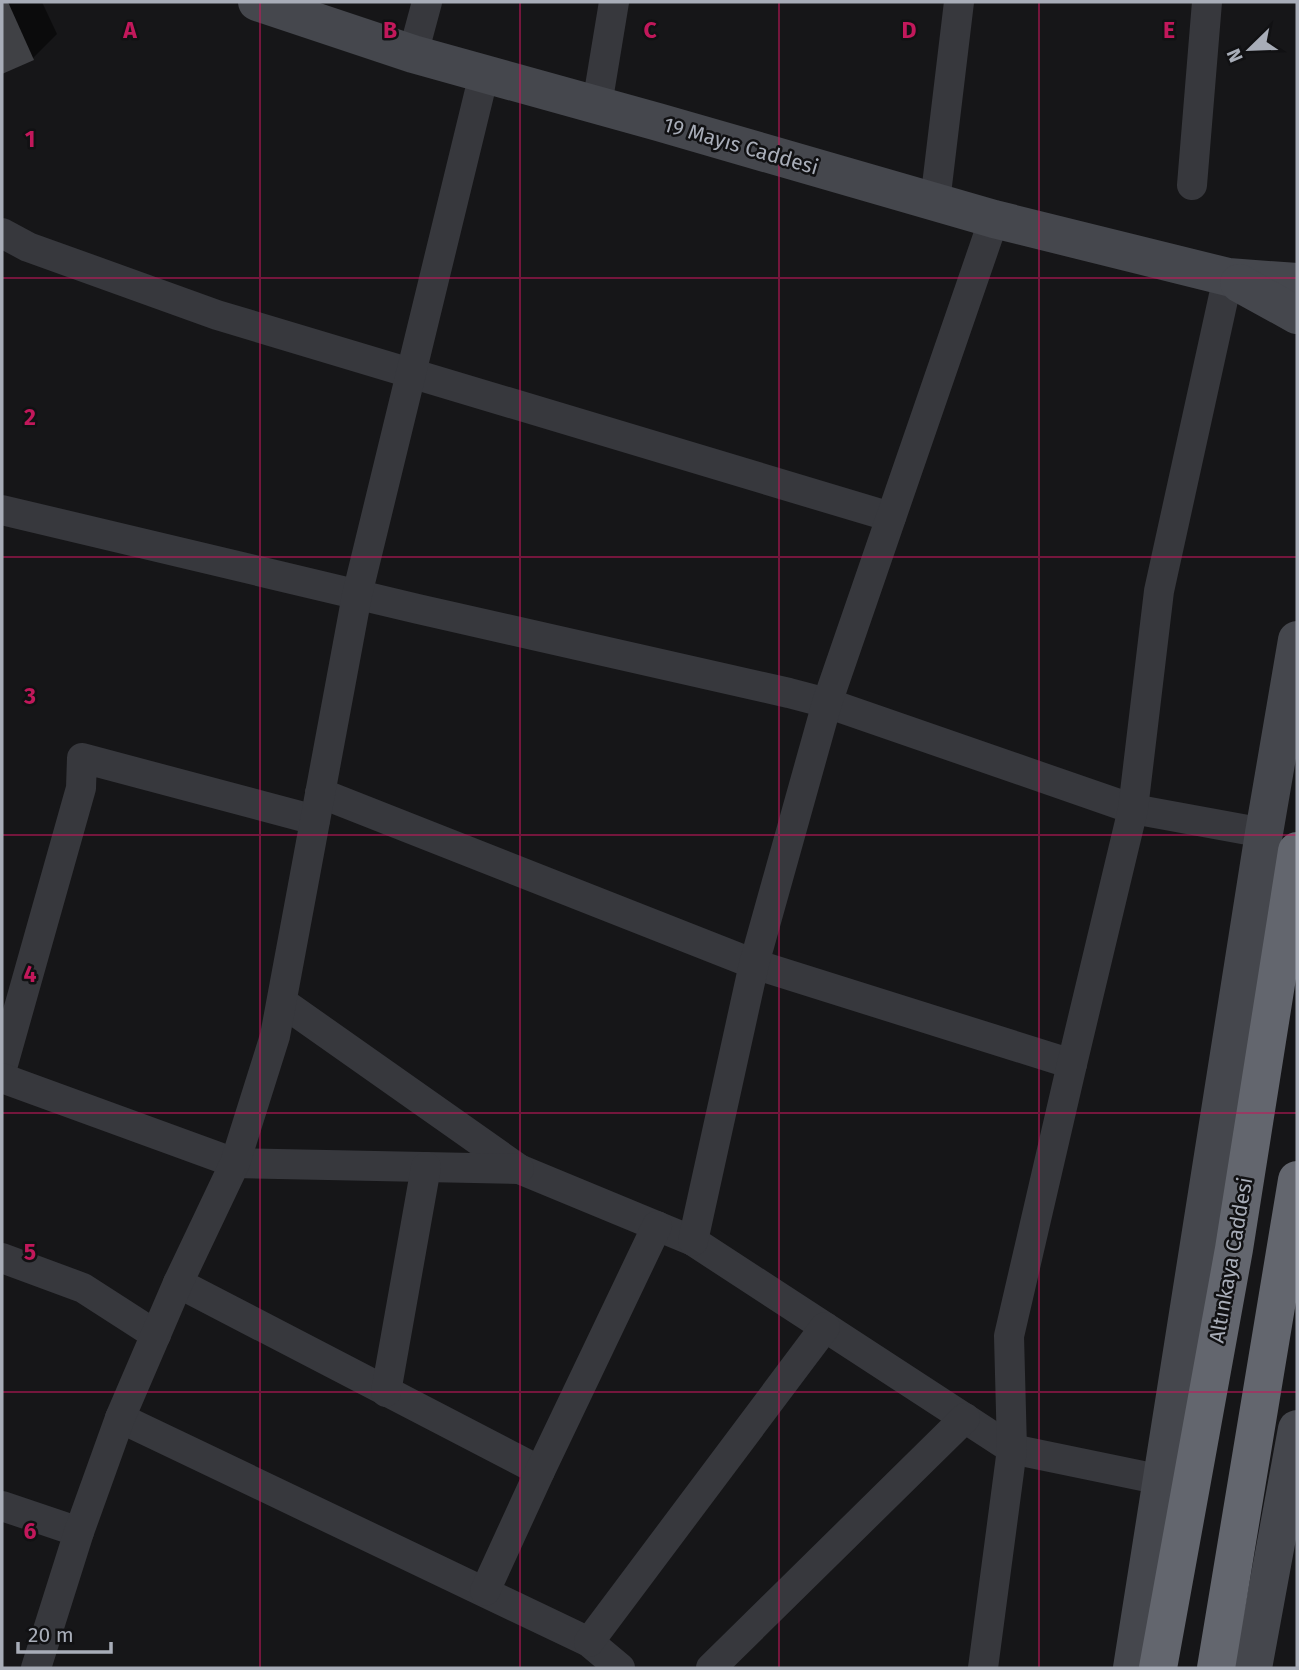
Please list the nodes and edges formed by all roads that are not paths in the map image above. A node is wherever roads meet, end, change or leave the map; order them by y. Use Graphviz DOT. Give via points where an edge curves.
graph roads {
  1 [pos="257,2"];
  2 [pos="428,2"];
  3 [pos="614,2"];
  4 [pos="959,2"];
  5 [pos="1207,2"];
  6 [pos="413,54"];
  7 [pos="484,74"];
  8 [pos="597,105"];
  9 [pos="1192,185"];
  10 [pos="935,202"];
  11 [pos="994,219"];
  12 [pos="2,233"];
  13 [pos="1228,277"];
  14 [pos="1297,282"];
  15 [pos="1297,315"];
  16 [pos="411,374"];
  17 [pos="2,510"];
  18 [pos="891,517"];
  19 [pos="357,595"];
  20 [pos="1297,640"];
  21 [pos="827,703"];
  22 [pos="318,807"];
  23 [pos="1133,809"];
  24 [pos="1264,833"];
  25 [pos="1297,851"];
  26 [pos="754,964"];
  27 [pos="282,1002"];
  28 [pos="1072,1064"];
  29 [pos="2,1068"];
  30 [pos="2,1078"];
  31 [pos="235,1163"];
  32 [pos="426,1167"];
  33 [pos="519,1169"];
  34 [pos="1297,1180"];
  35 [pos="657,1226"];
  36 [pos="693,1241"];
  37 [pos="2,1258"];
  38 [pos="178,1283"];
  39 [pos="825,1327"];
  40 [pos="156,1335"];
  41 [pos="386,1392"];
  42 [pos="120,1418"];
  43 [pos="965,1418"];
  44 [pos="1297,1429"];
  45 [pos="1012,1449"];
  46 [pos="540,1471"];
  47 [pos="1162,1480"];
  48 [pos="2,1506"];
  49 [pos="79,1532"];
  50 [pos="485,1591"];
  51 [pos="589,1642"];
  52 [pos="36,1668"];
  53 [pos="620,1668"];
  54 [pos="711,1668"];
  55 [pos="983,1668"];
  56 [pos="1132,1668"];
  57 [pos="1158,1668"];
  58 [pos="1216,1668"];
  59 [pos="1253,1668"];
  1 -- 6 [label="street, 19 Mayıs Caddesi"];
  2 -- 6 [label="street"];
  3 -- 8 [label="street"];
  4 -- 10 [label="street"];
  5 -- 9 [label="street"];
  6 -- 7 [label="street, 19 Mayıs Caddesi"];
  7 -- 8 [label="street, 19 Mayıs Caddesi"];
  7 -- 16 [label="street"];
  8 -- 10 [label="street, 19 Mayıs Caddesi"];
  10 -- 11 [label="street, 19 Mayıs Caddesi"];
  11 -- 13 [label="street, 19 Mayıs Caddesi"];
  11 -- 18 [label="street"];
  12 -- 16 [label="street" via="28,247 217,315"];
  13 -- 14 [label="street, 19 Mayıs Caddesi"];
  13 -- 15 [label="street, 19 Mayıs Caddesi"];
  13 -- 23 [label="street" via="1158,592"];
  16 -- 18 [label="street"];
  16 -- 19 [label="street"];
  17 -- 19 [label="street"];
  18 -- 21 [label="street"];
  19 -- 21 [label="street"];
  19 -- 22 [label="street"];
  20 -- 24 [label="street"];
  21 -- 23 [label="street"];
  21 -- 26 [label="street"];
  22 -- 26 [label="street"];
  22 -- 27 [label="street"];
  22 -- 29 [label="street" via="82,758 81,788"];
  23 -- 24 [label="street"];
  23 -- 28 [label="street"];
  24 -- 47 [label="street"];
  25 -- 57 [label="highway, Altınkaya Caddesi" via="1234,1249"];
  26 -- 28 [label="street"];
  26 -- 36 [label="street"];
  27 -- 31 [label="street"];
  27 -- 33 [label="street"];
  28 -- 45 [label="street" via="1009,1336"];
  30 -- 31 [label="street"];
  31 -- 32 [label="street"];
  31 -- 38 [label="street"];
  32 -- 33 [label="street"];
  32 -- 41 [label="street"];
  33 -- 35 [label="street"];
  34 -- 58 [label="highway"];
  35 -- 36 [label="street"];
  35 -- 46 [label="street"];
  36 -- 39 [label="street"];
  37 -- 40 [label="street" via="83,1288"];
  38 -- 40 [label="street"];
  38 -- 41 [label="street"];
  39 -- 43 [label="street"];
  39 -- 51 [label="street"];
  40 -- 42 [label="street"];
  41 -- 46 [label="street"];
  42 -- 49 [label="street"];
  42 -- 50 [label="street"];
  43 -- 45 [label="street"];
  43 -- 54 [label="street"];
  44 -- 59 [label="street"];
  45 -- 47 [label="street"];
  45 -- 55 [label="street"];
  46 -- 50 [label="street"];
  47 -- 56 [label="street"];
  48 -- 49 [label="street"];
  49 -- 52 [label="street"];
  50 -- 51 [label="street"];
  51 -- 53 [label="street"];
}
